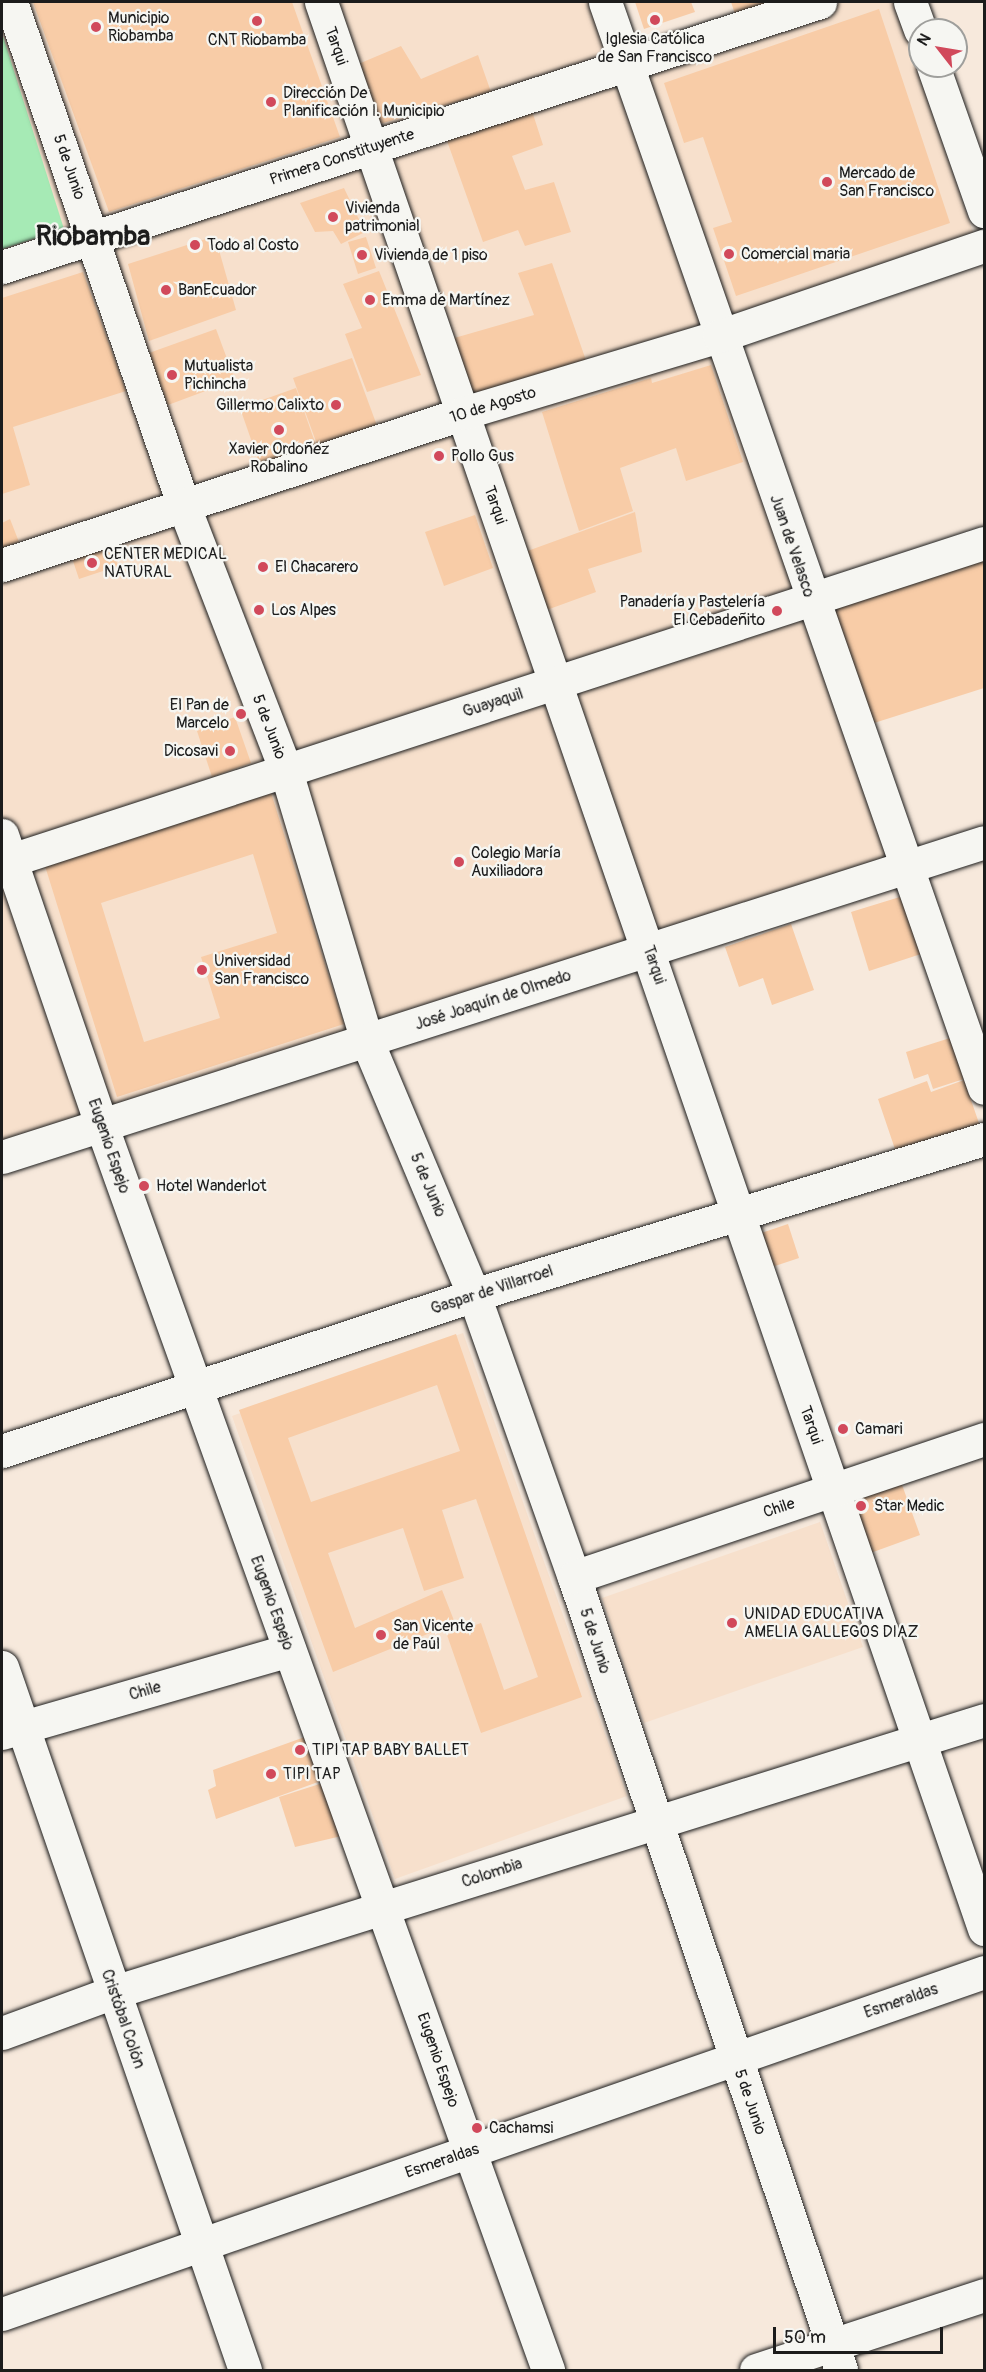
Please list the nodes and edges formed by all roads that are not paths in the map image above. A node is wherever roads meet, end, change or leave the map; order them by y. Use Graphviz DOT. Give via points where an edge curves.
graph roads {
  1 [pos="10,2"];
  2 [pos="321,2"];
  3 [pos="604,2"];
  4 [pos="910,2"];
  5 [pos="807,4"];
  6 [pos="916,18"];
  7 [pos="626,65"];
  8 [pos="937,78"];
  9 [pos="372,148"];
  10 [pos="984,211"];
  11 [pos="94,238"];
  12 [pos="984,246"];
  13 [pos="2,267"];
  14 [pos="720,336"];
  15 [pos="463,413"];
  16 [pos="183,504"];
  17 [pos="984,543"];
  18 [pos="2,565"];
  19 [pos="811,599"];
  20 [pos="557,682"];
  21 [pos="285,771"];
  22 [pos="984,842"];
  23 [pos="4,853"];
  24 [pos="904,866"];
  25 [pos="649,951"];
  26 [pos="367,1041"];
  27 [pos="984,1088"];
  28 [pos="101,1124"];
  29 [pos="984,1139"];
  30 [pos="2,1157"];
  31 [pos="740,1215"];
  32 [pos="474,1295"];
  33 [pos="195,1388"];
  34 [pos="984,1439"];
  35 [pos="2,1451"];
  36 [pos="834,1490"];
  37 [pos="574,1576"];
  38 [pos="289,1650"];
  39 [pos="2,1667"];
  40 [pos="984,1720"];
  41 [pos="11,1729"];
  42 [pos="920,1742"];
  43 [pos="654,1820"];
  44 [pos="385,1907"];
  45 [pos="984,1929"];
  46 [pos="984,1972"];
  47 [pos="114,1992"];
  48 [pos="2,2033"];
  49 [pos="735,2059"];
  50 [pos="470,2152"];
  51 [pos="200,2242"];
  52 [pos="984,2295"];
  53 [pos="2,2314"];
  54 [pos="837,2358"];
  55 [pos="245,2370"];
  56 [pos="548,2370"];
  57 [pos="756,2370"];
  1 -- 11 [label="street, 5 de Junio"];
  2 -- 9 [label="street, Tarqui"];
  3 -- 7 [label="street, Juan de Velasco"];
  4 -- 6 [label="street"];
  5 -- 7 [label="street, Primera Constituyente"];
  7 -- 9 [label="street, Primera Constituyente"];
  7 -- 14 [label="street, Juan de Velasco"];
  8 -- 10 [label="street"];
  9 -- 11 [label="street, Primera Constituyente"];
  9 -- 15 [label="street, Tarqui"];
  11 -- 13 [label="street, Primera Constituyente"];
  11 -- 16 [label="street, 5 de Junio"];
  12 -- 14 [label="street, 10 de Agosto"];
  14 -- 15 [label="street, 10 de Agosto"];
  14 -- 19 [label="street, Juan de Velasco"];
  15 -- 16 [label="street, 10 de Agosto"];
  15 -- 20 [label="street, Tarqui"];
  16 -- 18 [label="street, 10 de Agosto"];
  16 -- 21 [label="street, 5 de Junio"];
  17 -- 19 [label="street, Guayaquil"];
  19 -- 20 [label="street, Guayaquil"];
  19 -- 24 [label="street, Juan de Velasco"];
  20 -- 21 [label="street, Guayaquil"];
  20 -- 25 [label="street, Tarqui"];
  21 -- 23 [label="street, Guayaquil"];
  21 -- 26 [label="street, 5 de Junio"];
  22 -- 24 [label="street, José Joaquín de Olmedo"];
  23 -- 28 [label="street, Eugenio Espejo"];
  24 -- 25 [label="street, José Joaquín de Olmedo"];
  24 -- 27 [label="street, Juan de Velasco"];
  25 -- 26 [label="street, José Joaquín de Olmedo"];
  25 -- 31 [label="street, Tarqui"];
  26 -- 28 [label="street, José Joaquín de Olmedo"];
  26 -- 32 [label="street, 5 de Junio"];
  28 -- 30 [label="street, José Joaquín de Olmedo"];
  28 -- 33 [label="street, Eugenio Espejo"];
  29 -- 31 [label="street, Gaspar de Villarroel"];
  31 -- 32 [label="street, Gaspar de Villarroel"];
  31 -- 36 [label="street, Tarqui"];
  32 -- 33 [label="street, Gaspar de Villarroel"];
  32 -- 37 [label="street, 5 de Junio"];
  33 -- 35 [label="street, Gaspar de Villarroel"];
  33 -- 38 [label="street, Eugenio Espejo"];
  34 -- 36 [label="street, Chile"];
  36 -- 37 [label="street, Chile"];
  36 -- 42 [label="street, Tarqui"];
  37 -- 43 [label="street, 5 de Junio"];
  38 -- 41 [label="street, Chile"];
  38 -- 44 [label="street, Eugenio Espejo"];
  39 -- 41 [label="street, Cristóbal Colón"];
  40 -- 42 [label="street, Colombia"];
  41 -- 47 [label="street, Cristóbal Colón"];
  42 -- 43 [label="street, Colombia"];
  42 -- 45 [label="street, Tarqui"];
  43 -- 44 [label="street, Colombia"];
  43 -- 49 [label="street, 5 de Junio"];
  44 -- 47 [label="street, Colombia"];
  44 -- 50 [label="street, Eugenio Espejo"];
  46 -- 49 [label="street, Esmeraldas"];
  47 -- 48 [label="street, Colombia"];
  47 -- 51 [label="street, Cristóbal Colón"];
  49 -- 50 [label="street, Esmeraldas"];
  49 -- 54 [label="street, 5 de Junio"];
  50 -- 51 [label="street, Esmeraldas"];
  50 -- 56 [label="street, Eugenio Espejo"];
  51 -- 53 [label="street, Esmeraldas"];
  51 -- 55 [label="street, Cristóbal Colón"];
  52 -- 54 [label="street"];
  54 -- 57 [label="street"];
}
